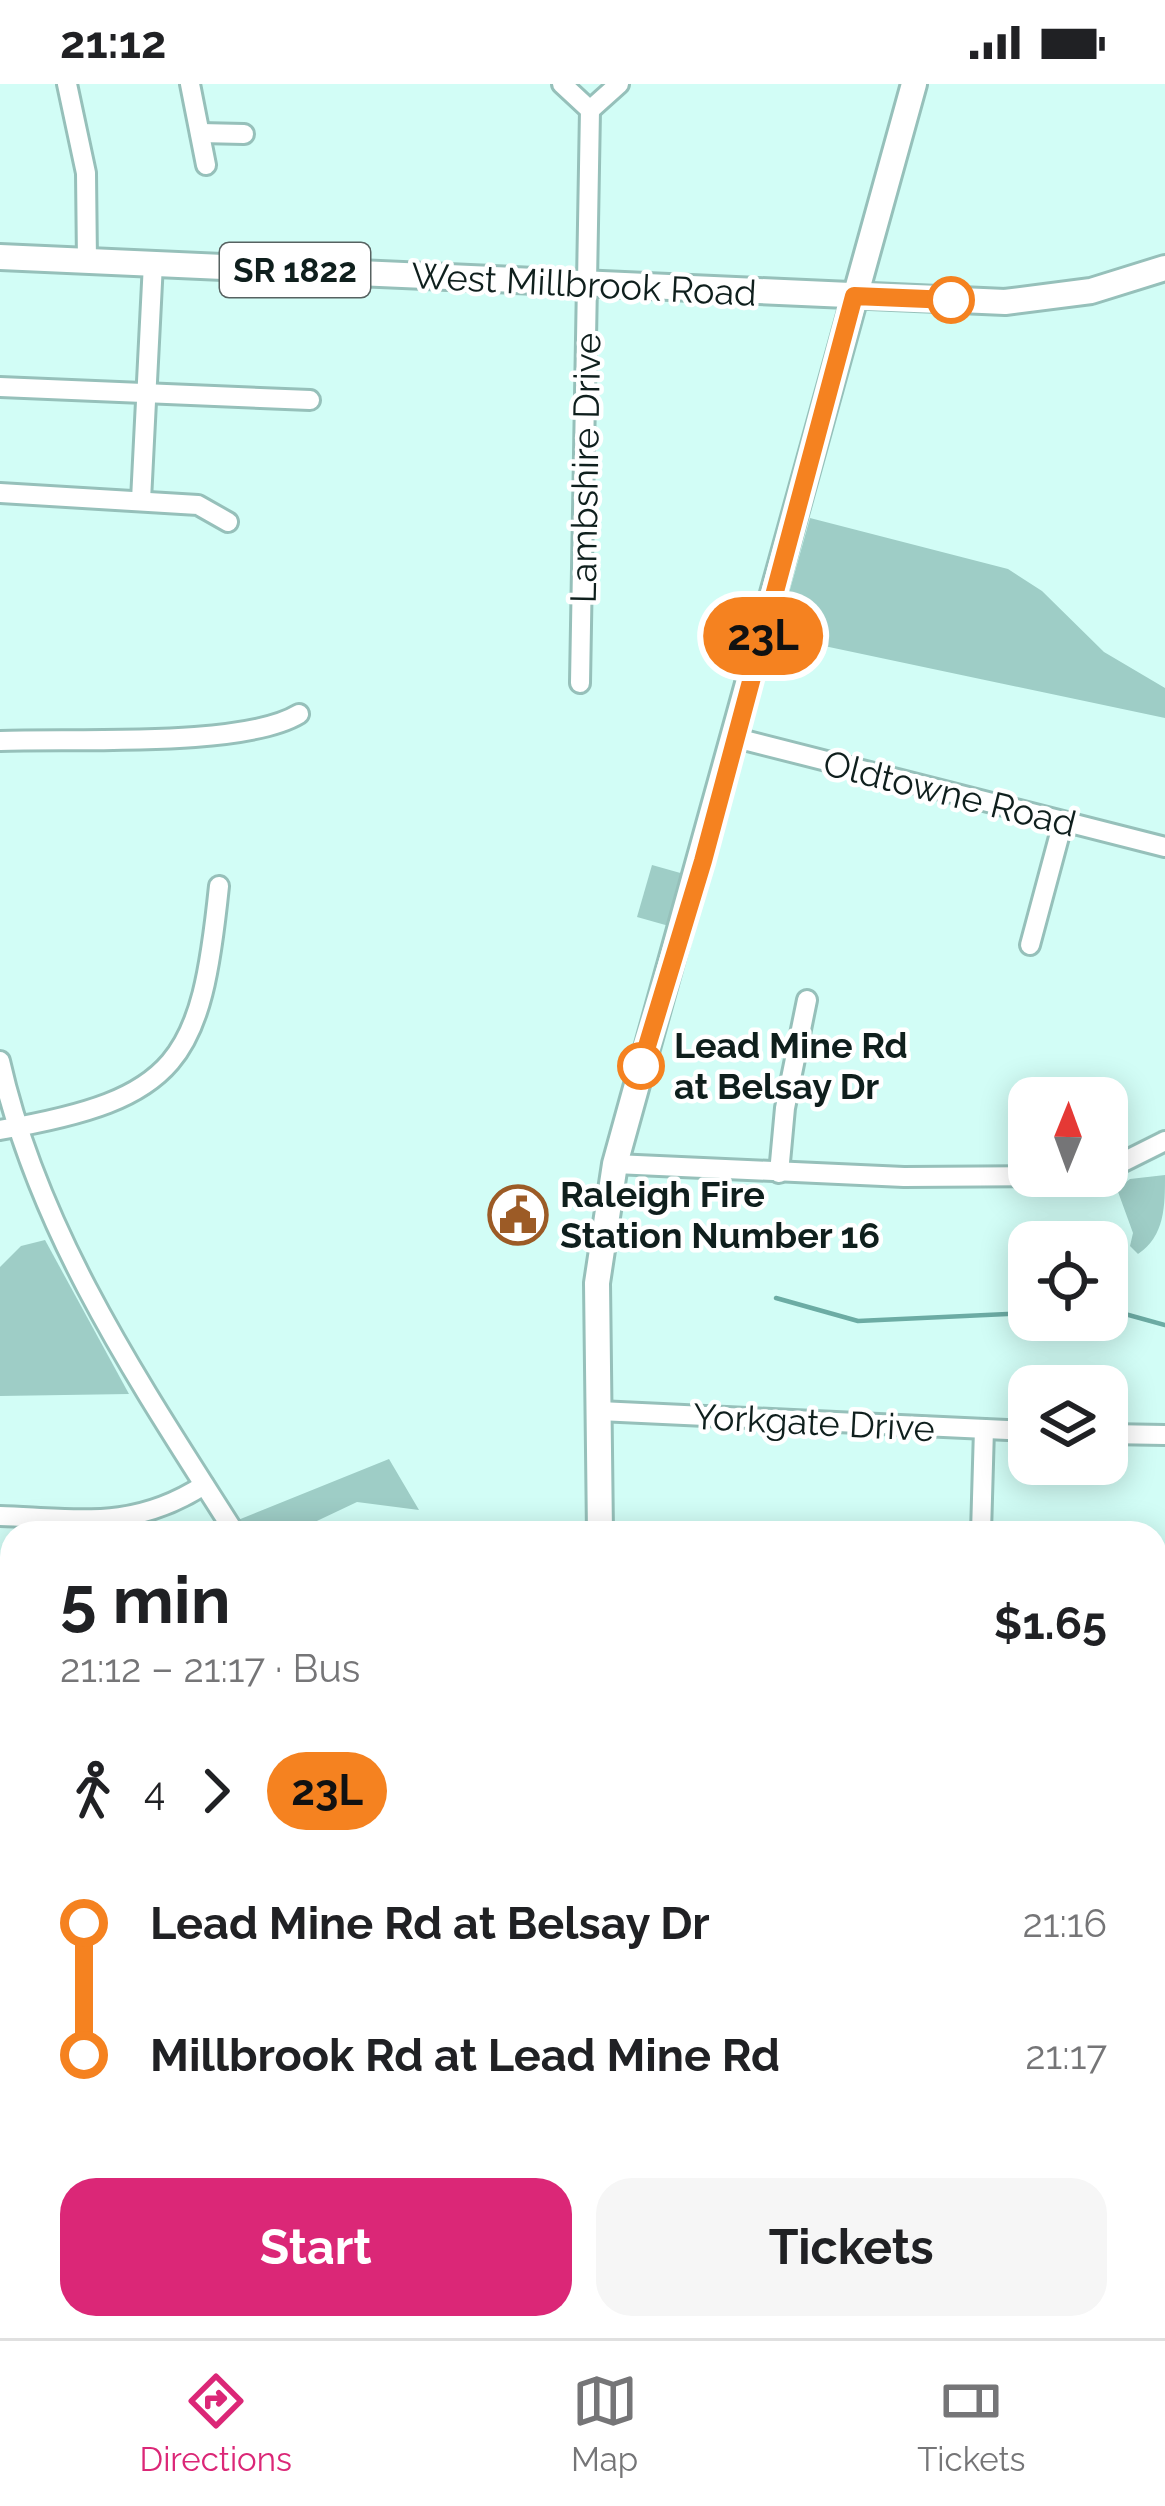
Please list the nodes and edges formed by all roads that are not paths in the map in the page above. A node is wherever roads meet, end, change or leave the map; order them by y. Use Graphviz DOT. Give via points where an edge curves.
graph roads {
  1 [pos="67,84"];
  2 [pos="190,84"];
  3 [pos="562,84"];
  4 [pos="619,84"];
  5 [pos="914,84"];
  6 [pos="590,110"];
  7 [pos="200,133"];
  8 [pos="244,134"];
  9 [pos="206,165"];
  10 [pos="0,257"];
  11 [pos="87,261"];
  12 [pos="153,263"];
  13 [pos="1165,268"];
  14 [pos="589,286"];
  15 [pos="854,296"];
  16 [pos="0,387"];
  17 [pos="146,394"];
  18 [pos="310,400"];
  19 [pos="0,494"];
  20 [pos="141,500"];
  21 [pos="228,522"];
  22 [pos="580,682"];
  23 [pos="299,714"];
  24 [pos="736,737"];
  25 [pos="0,741"];
  26 [pos="1063,823"];
  27 [pos="1165,847"];
  28 [pos="219,886"];
  29 [pos="1030,945"];
  30 [pos="807,1000"];
  31 [pos="0,1061"];
  32 [pos="7,1128"];
  33 [pos="1165,1141"];
  34 [pos="1128,1160"];
  35 [pos="615,1164"];
  36 [pos="779,1173"];
  37 [pos="1008,1179"];
  38 [pos="599,1411"];
  39 [pos="983,1430"];
  40 [pos="1008,1431"];
  41 [pos="1128,1434"];
  42 [pos="1165,1436"];
  43 [pos="204,1485"];
  44 [pos="0,1516"];
  45 [pos="34,1521"];
  46 [pos="108,1521"];
  47 [pos="228,1521"];
  48 [pos="600,1521"];
  49 [pos="981,1521"];
  1 -- 11 [label="street" via="88,188"];
  2 -- 7 [label="street"];
  3 -- 6 [label="street"];
  4 -- 6 [label="street"];
  5 -- 15 [label="main road"];
  6 -- 14 [label="street, Lambshire Drive"];
  7 -- 8 [label="street"];
  7 -- 9 [label="street"];
  10 -- 11 [label="main road, West Millbrook Road / SR 1822"];
  11 -- 12 [label="main road, West Millbrook Road / SR 1822"];
  12 -- 14 [label="main road, West Millbrook Road / SR 1822"];
  12 -- 17 [label="street"];
  13 -- 15 [label="main road, West Millbrook Road / SR 1822" via="1029,300"];
  14 -- 15 [label="main road, West Millbrook Road / SR 1822"];
  14 -- 22 [label="street, Lambshire Drive"];
  15 -- 24 [label="main road"];
  16 -- 17 [label="street"];
  17 -- 18 [label="street"];
  17 -- 20 [label="street"];
  19 -- 20 [label="street"];
  20 -- 21 [label="street" via="198,505"];
  23 -- 25 [label="street" via="242,732"];
  24 -- 26 [label="street, Oldtowne Road"];
  24 -- 35 [label="main road"];
  26 -- 27 [label="street, Oldtowne Road"];
  26 -- 29 [label="street"];
  28 -- 32 [label="street" via="202,1007 172,1060 119,1101"];
  30 -- 36 [label="street"];
  31 -- 32 [label="street"];
  32 -- 43 [label="street" via="126,1361"];
  33 -- 34 [label="street"];
  35 -- 36 [label="street"];
  35 -- 38 [label="main road" via="597,1283"];
  36 -- 37 [label="street"];
  38 -- 39 [label="street, Yorkgate Drive"];
  38 -- 48 [label="main road"];
  39 -- 40 [label="street, Yorkgate Drive"];
  39 -- 49 [label="street"];
  41 -- 42 [label="street"];
  43 -- 46 [label="street" via="148,1516"];
  43 -- 47 [label="street"];
  44 -- 45 [label="street"];
}
